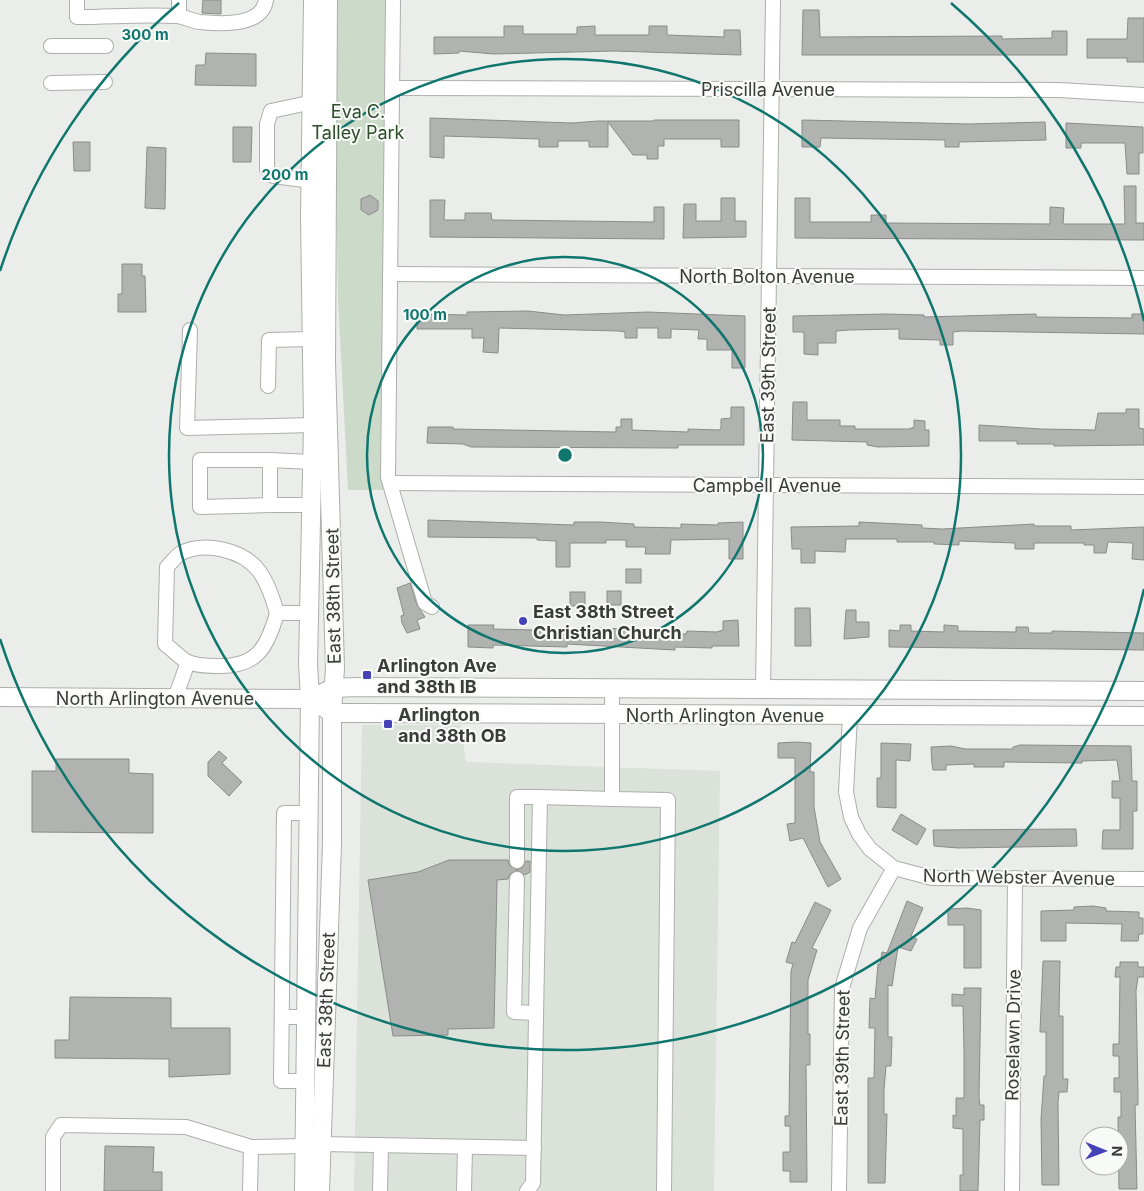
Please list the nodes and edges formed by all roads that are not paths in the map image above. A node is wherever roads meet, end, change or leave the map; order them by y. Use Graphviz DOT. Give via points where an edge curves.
graph roads {
  1 [pos="77,0"];
  2 [pos="179,0"];
  3 [pos="266,0"];
  4 [pos="313,0"];
  5 [pos="328,0"];
  6 [pos="393,0"];
  7 [pos="772,0"];
  8 [pos="179,16"];
  9 [pos="51,46"];
  10 [pos="106,46"];
  11 [pos="105,82"];
  12 [pos="51,83"];
  13 [pos="392,88"];
  14 [pos="772,90"];
  15 [pos="1144,95"];
  16 [pos="313,102"];
  17 [pos="312,181"];
  18 [pos="390,274"];
  19 [pos="769,276"];
  20 [pos="1144,278"];
  21 [pos="190,330"];
  22 [pos="312,339"];
  23 [pos="268,386"];
  24 [pos="313,425"];
  25 [pos="270,460"];
  26 [pos="312,462"];
  27 [pos="390,483"];
  28 [pos="767,486"];
  29 [pos="1144,488"];
  30 [pos="270,505"];
  31 [pos="311,506"];
  32 [pos="432,608"];
  33 [pos="277,613"];
  34 [pos="309,613"];
  35 [pos="188,662"];
  36 [pos="333,688"];
  37 [pos="612,690"];
  38 [pos="763,690"];
  39 [pos="1144,691"];
  40 [pos="0,697"];
  41 [pos="175,698"];
  42 [pos="310,699"];
  43 [pos="332,713"];
  44 [pos="612,715"];
  45 [pos="850,716"];
  46 [pos="1144,716"];
  47 [pos="540,798"];
  48 [pos="612,799"];
  49 [pos="308,813"];
  50 [pos="517,860"];
  51 [pos="307,865"];
  52 [pos="284,866"];
  53 [pos="894,868"];
  54 [pos="1015,878"];
  55 [pos="517,879"];
  56 [pos="1144,879"];
  57 [pos="536,1013"];
  58 [pos="282,1017"];
  59 [pos="305,1017"];
  60 [pos="304,1081"];
  61 [pos="313,1145"];
  62 [pos="381,1146"];
  63 [pos="251,1147"];
  64 [pos="466,1147"];
  65 [pos="534,1148"];
  66 [pos="53,1191"];
  67 [pos="250,1191"];
  68 [pos="304,1191"];
  69 [pos="320,1191"];
  70 [pos="380,1191"];
  71 [pos="464,1191"];
  72 [pos="527,1191"];
  73 [pos="664,1191"];
  74 [pos="839,1191"];
  75 [pos="1012,1191"];
  1 -- 8 [label="street" via="77,18"];
  2 -- 8 [label="street"];
  3 -- 8 [label="street" via="257,16 238,22 197,22"];
  4 -- 16 [label="main road, East 38th Street"];
  5 -- 36 [label="main road, East 38th Street" via="326,362 333,534"];
  6 -- 13 [label="street"];
  7 -- 14 [label="street, East 39th Street"];
  9 -- 10 [label="street"];
  11 -- 12 [label="street"];
  13 -- 14 [label="street, Priscilla Avenue"];
  13 -- 18 [label="street"];
  14 -- 15 [label="street, Priscilla Avenue" via="1067,90"];
  14 -- 19 [label="street, East 39th Street"];
  16 -- 17 [label="main road, East 38th Street"];
  16 -- 17 [label="street" via="271,111 267,124 267,168 273,176"];
  17 -- 22 [label="main road, East 38th Street"];
  18 -- 19 [label="street, North Bolton Avenue"];
  18 -- 27 [label="street"];
  19 -- 20 [label="street, North Bolton Avenue"];
  19 -- 28 [label="street, East 39th Street"];
  21 -- 24 [label="street" via="187,428"];
  22 -- 23 [label="street" via="269,340"];
  22 -- 24 [label="main road, East 38th Street"];
  24 -- 26 [label="main road, East 38th Street"];
  25 -- 26 [label="street"];
  25 -- 30 [label="street"];
  25 -- 30 [label="street" via="200,460 200,507"];
  26 -- 31 [label="main road, East 38th Street"];
  27 -- 28 [label="street, Campbell Avenue"];
  27 -- 32 [label="street" via="426,603"];
  28 -- 29 [label="street, Campbell Avenue"];
  28 -- 38 [label="street, East 39th Street"];
  30 -- 31 [label="street"];
  31 -- 34 [label="main road, East 38th Street"];
  33 -- 34 [label="street"];
  33 -- 35 [label="street" via="264,648 250,662 233,667"];
  33 -- 35 [label="street" via="258,570 241,555 231,550 206,548 181,553 167,567 165,644"];
  34 -- 42 [label="main road, East 38th Street"];
  35 -- 41 [label="street"];
  36 -- 37 [label="main road, North Arlington Avenue"];
  36 -- 42 [label="main road, North Arlington Avenue"];
  36 -- 43 [label="main road, East 38th Street"];
  37 -- 38 [label="main road, North Arlington Avenue"];
  37 -- 44 [label="street"];
  38 -- 39 [label="main road, North Arlington Avenue"];
  40 -- 41 [label="main road, North Arlington Avenue"];
  41 -- 42 [label="main road, North Arlington Avenue"];
  42 -- 43 [label="main road"];
  42 -- 49 [label="main road, East 38th Street"];
  43 -- 44 [label="main road, North Arlington Avenue"];
  43 -- 61 [label="main road, East 38th Street" via="332,843"];
  44 -- 45 [label="main road, North Arlington Avenue"];
  44 -- 48 [label="street"];
  45 -- 46 [label="main road, North Arlington Avenue"];
  45 -- 53 [label="street" via="846,792 851,817 870,849"];
  47 -- 48 [label="street"];
  47 -- 50 [label="street" via="517,797"];
  47 -- 57 [label="street"];
  48 -- 73 [label="street" via="668,800"];
  49 -- 51 [label="main road, East 38th Street"];
  49 -- 52 [label="street" via="284,813"];
  51 -- 52 [label="street"];
  51 -- 59 [label="main road, East 38th Street"];
  52 -- 58 [label="street"];
  53 -- 54 [label="street, North Webster Avenue" via="932,878"];
  53 -- 74 [label="street, East 39th Street" via="860,928 842,988"];
  54 -- 56 [label="street, North Webster Avenue"];
  54 -- 75 [label="street, Roselawn Drive"];
  55 -- 57 [label="street" via="514,1012"];
  57 -- 65 [label="street"];
  58 -- 59 [label="street"];
  58 -- 60 [label="street" via="281,1081"];
  59 -- 60 [label="main road, East 38th Street"];
  60 -- 61 [label="main road, East 38th Street"];
  61 -- 62 [label="street"];
  61 -- 63 [label="street"];
  61 -- 68 [label="main road, East 38th Street"];
  61 -- 69 [label="main road, East 38th Street"];
  62 -- 64 [label="street"];
  62 -- 70 [label="street"];
  63 -- 66 [label="street" via="186,1127 61,1126 53,1137"];
  63 -- 67 [label="street"];
  64 -- 65 [label="street"];
  64 -- 71 [label="street"];
  65 -- 72 [label="street" via="533,1183"];
}
